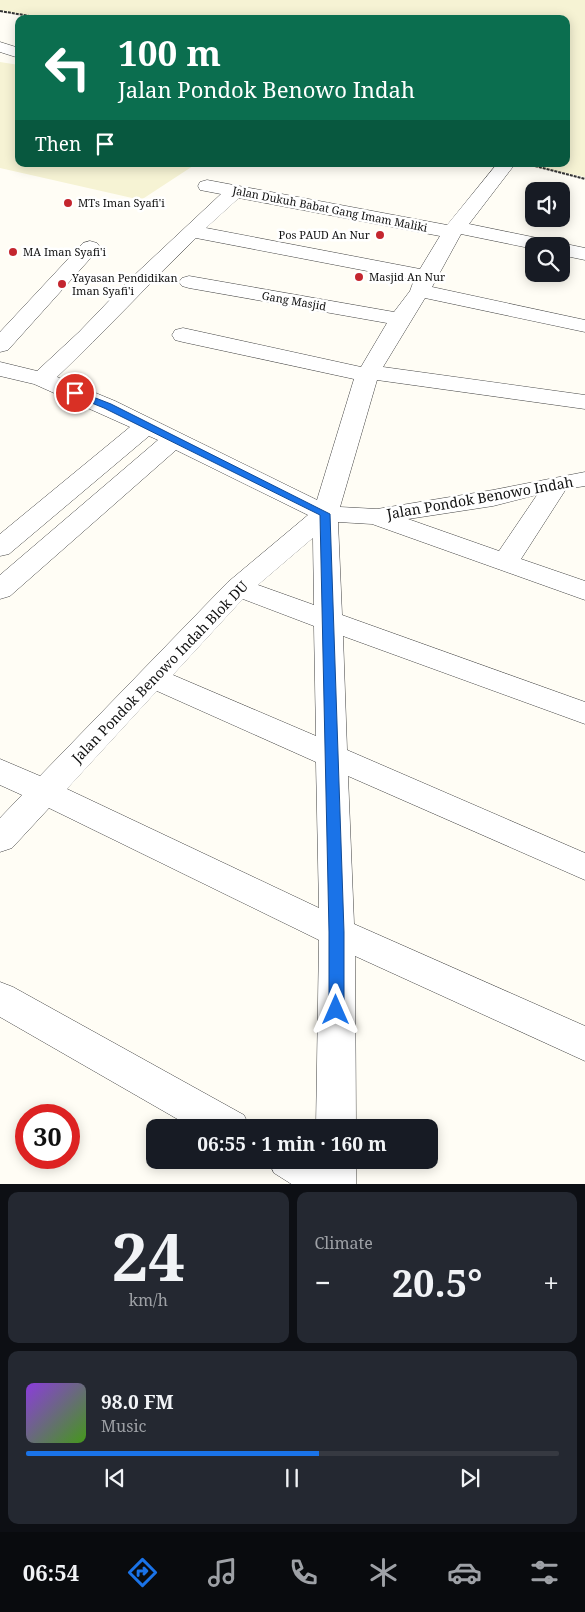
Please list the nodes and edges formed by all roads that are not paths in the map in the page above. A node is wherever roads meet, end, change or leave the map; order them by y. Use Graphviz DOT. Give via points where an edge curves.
graph roads {
  1 [pos="0,47"];
  2 [pos="15,52"];
  3 [pos="502,168"];
  4 [pos="207,186"];
  5 [pos="235,191"];
  6 [pos="454,229"];
  7 [pos="194,232"];
  8 [pos="525,242"];
  9 [pos="90,247"];
  10 [pos="570,251"];
  11 [pos="585,254"];
  12 [pos="189,282"];
  13 [pos="423,284"];
  14 [pos="400,319"];
  15 [pos="585,326"];
  16 [pos="183,335"];
  17 [pos="0,344"];
  18 [pos="0,370"];
  19 [pos="368,374"];
  20 [pos="42,379"];
  21 [pos="585,402"];
  22 [pos="146,426"];
  23 [pos="174,439"];
  24 [pos="585,479"];
  25 [pos="558,483"];
  26 [pos="325,514"];
  27 [pos="375,516"];
  28 [pos="0,548"];
  29 [pos="505,563"];
  30 [pos="238,588"];
  31 [pos="0,590"];
  32 [pos="585,591"];
  33 [pos="329,622"];
  34 [pos="154,678"];
  35 [pos="585,713"];
  36 [pos="330,754"];
  37 [pos="0,772"];
  38 [pos="44,794"];
  39 [pos="0,839"];
  40 [pos="585,867"];
  41 [pos="337,932"];
  42 [pos="0,998"];
  43 [pos="585,1044"];
  44 [pos="214,1119"];
  45 [pos="336,1119"];
  46 [pos="305,1169"];
  47 [pos="335,1169"];
  48 [pos="334,1184"];
  1 -- 2 [label="street"];
  3 -- 6 [label="street"];
  4 -- 5 [label="street, Jalan Dukuh Babat Gang Imam Maliki"];
  5 -- 6 [label="street, Jalan Dukuh Babat Gang Imam Maliki"];
  5 -- 7 [label="street"];
  6 -- 8 [label="street, Jalan Dukuh Babat Gang Imam Maliki"];
  6 -- 13 [label="street"];
  7 -- 13 [label="street"];
  7 -- 20 [label="street" via="134,286"];
  9 -- 17 [label="street"];
  10 -- 11 [label="street"];
  12 -- 14 [label="street, Gang Masjid"];
  13 -- 14 [label="street"];
  13 -- 15 [label="street"];
  14 -- 19 [label="street"];
  16 -- 19 [label="street"];
  18 -- 20 [label="street"];
  19 -- 21 [label="street"];
  19 -- 26 [label="street"];
  20 -- 22 [label="street"];
  22 -- 23 [label="street"];
  22 -- 28 [label="street"];
  23 -- 26 [label="street"];
  23 -- 31 [label="street"];
  24 -- 25 [label="street, Jalan Pondok Benowo Indah"];
  25 -- 27 [label="street, Jalan Pondok Benowo Indah" via="493,498"];
  25 -- 29 [label="street"];
  26 -- 27 [label="street"];
  26 -- 30 [label="street, Jalan Pondok Benowo Indah Blok DU"];
  26 -- 33 [label="street"];
  27 -- 29 [label="street"];
  29 -- 32 [label="street"];
  30 -- 33 [label="street"];
  30 -- 34 [label="street, Jalan Pondok Benowo Indah Blok DU"];
  33 -- 35 [label="street"];
  33 -- 36 [label="street"];
  34 -- 36 [label="street"];
  34 -- 38 [label="street, Jalan Pondok Benowo Indah Blok DU"];
  36 -- 40 [label="street"];
  36 -- 41 [label="street"];
  37 -- 38 [label="street"];
  38 -- 39 [label="street"];
  38 -- 41 [label="street"];
  41 -- 43 [label="street"];
  41 -- 45 [label="street"];
  42 -- 44 [label="street"];
  46 -- 48 [label="street"];
  47 -- 48 [label="street"];
}
